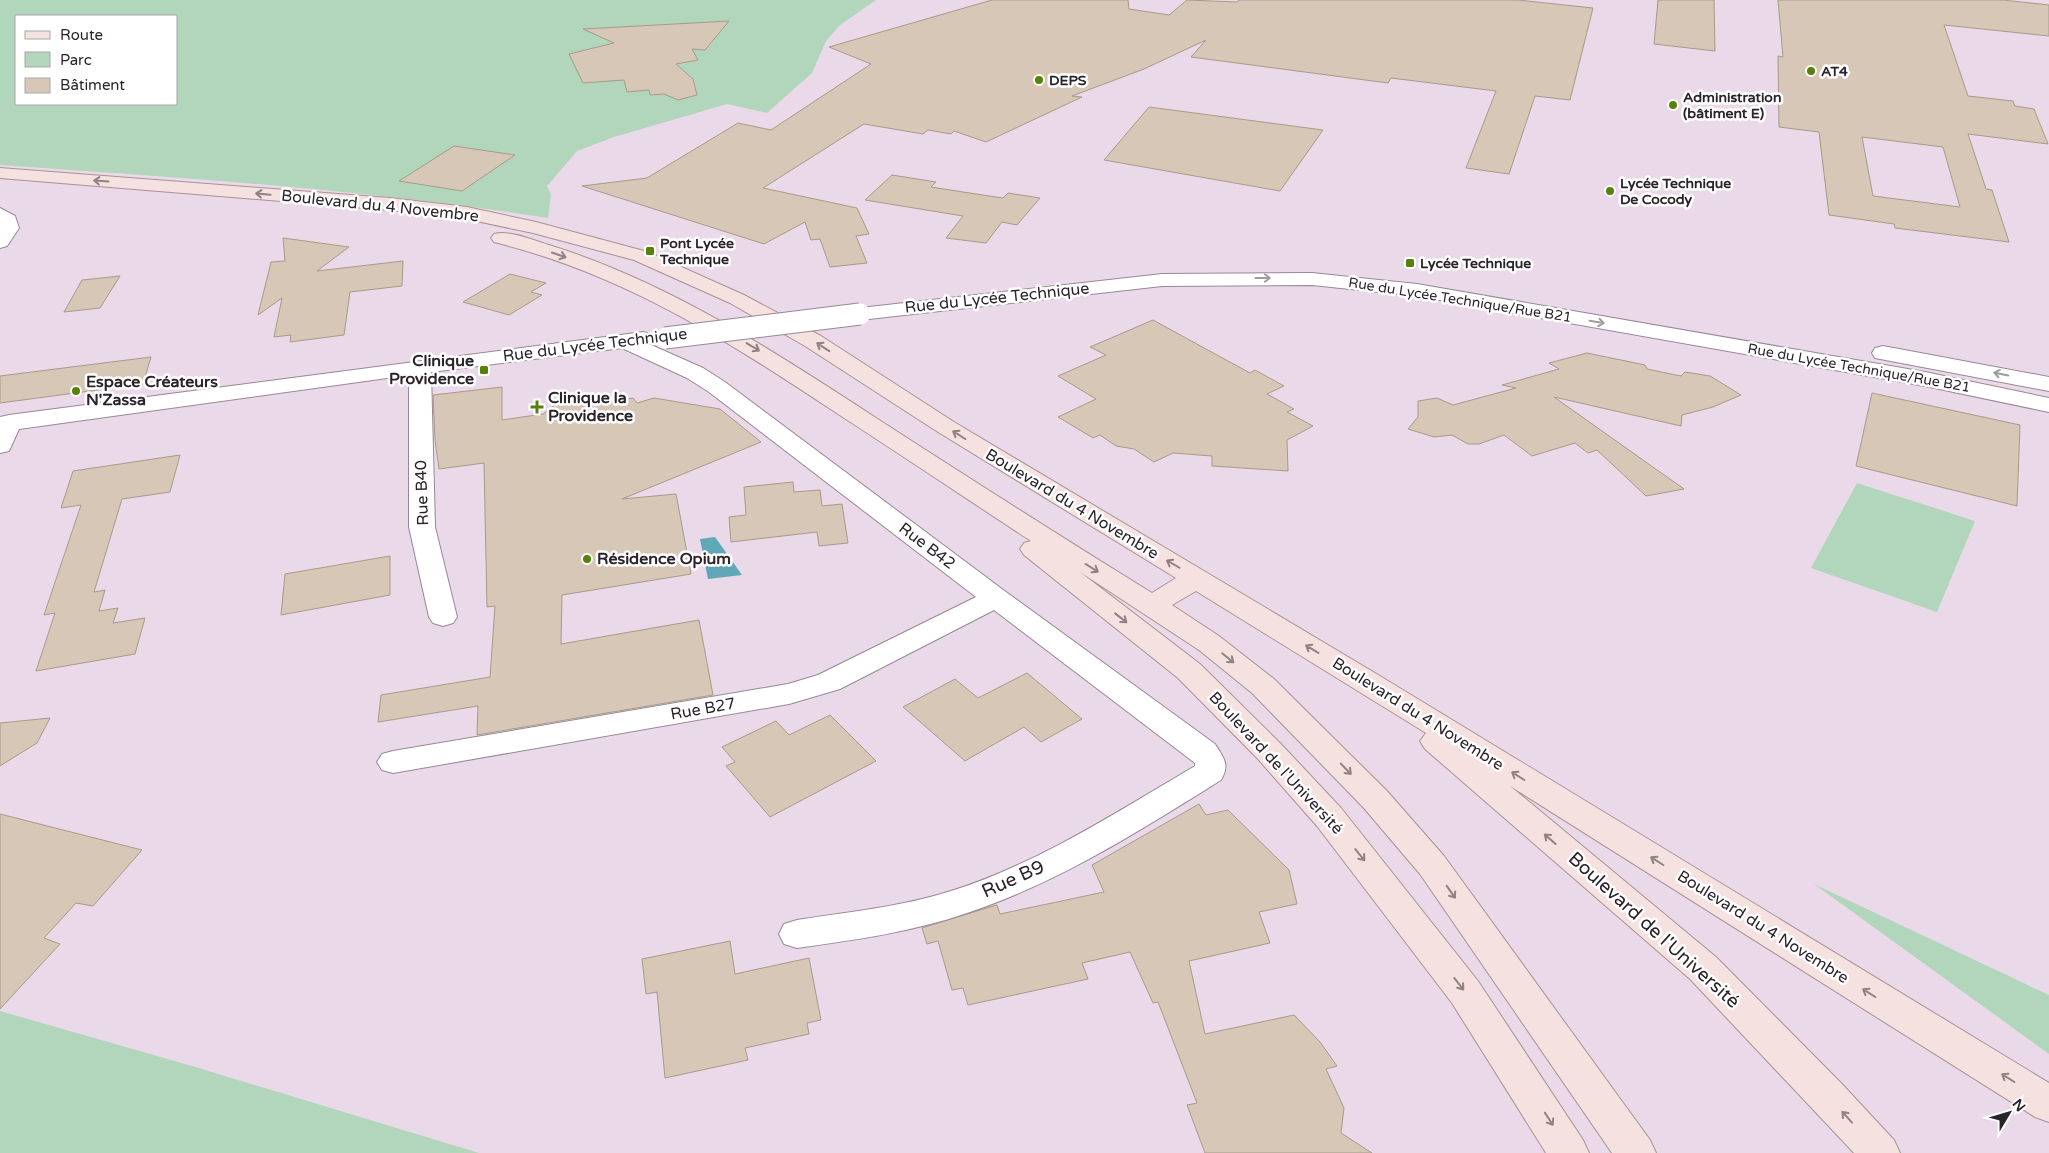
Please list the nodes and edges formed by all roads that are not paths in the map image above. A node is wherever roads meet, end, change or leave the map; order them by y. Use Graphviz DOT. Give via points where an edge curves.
graph roads {
  1 [pos="0,173"];
  2 [pos="0,190"];
  3 [pos="0,214"];
  4 [pos="0,242"];
  5 [pos="1162,280"];
  6 [pos="624,341"];
  7 [pos="420,367"];
  8 [pos="2049,384"];
  9 [pos="2049,405"];
  10 [pos="4,423"];
  11 [pos="0,446"];
  12 [pos="904,447"];
  13 [pos="1197,578"];
  14 [pos="996,598"];
  15 [pos="1152,605"];
  16 [pos="443,617"];
  17 [pos="1369,683"];
  18 [pos="393,762"];
  19 [pos="1210,772"];
  20 [pos="797,934"];
  21 [pos="2049,1104"];
  22 [pos="1569,1153"];
  23 [pos="1636,1153"];
  24 [pos="1880,1153"];
  13 -- 1 [label="main road, Boulevard du 4 Novembre, one-way" via="954,433 814,341 737,299 641,256 536,228 421,207"];
  2 -- 12 [label="main road, Boulevard du 4 Novembre, one-way" via="405,220 513,241 624,280 696,313"];
  3 -- 4 [label="street" via="8,220 8,228"];
  5 -- 6 [label="street, Rue du Lycée Technique, bridge"];
  8 -- 5 [label="street, Rue du Lycée Technique/Rue B21, one-way" via="1953,364 1362,266 1271,261 1201,269"];
  5 -- 9 [label="street, Rue du Lycée Technique/Rue B21, one-way" via="1312,279 1417,290 1916,377"];
  6 -- 7 [label="street, Rue du Lycée Technique"];
  6 -- 14 [label="street, Rue B42" via="695,373 717,387"];
  7 -- 10 [label="street, Rue du Lycée Technique"];
  7 -- 16 [label="street, Rue B40" via="422,527"];
  10 -- 11 [label="street"];
  12 -- 15 [label="main road, Boulevard du 4 Novembre, one-way"];
  12 -- 22 [label="main road, Boulevard de l'Université, one-way" via="1189,671 1269,751 1334,824 1465,992"];
  13 -- 15 [label="main road"];
  17 -- 13 [label="main road, Boulevard du 4 Novembre, one-way"];
  14 -- 18 [label="street, Rue B27" via="829,682 790,694"];
  14 -- 19 [label="street, Rue B42" via="1204,752 1211,763"];
  15 -- 23 [label="main road, Boulevard du 4 Novembre, one-way" via="1208,642 1263,686 1374,799 1432,865"];
  21 -- 17 [label="main road, Boulevard du 4 Novembre, one-way"];
  24 -- 17 [label="main road, Boulevard de l'Université, one-way" via="1703,968"];
  19 -- 20 [label="street, Rue B9" via="1049,863 978,895 918,913"];
}
